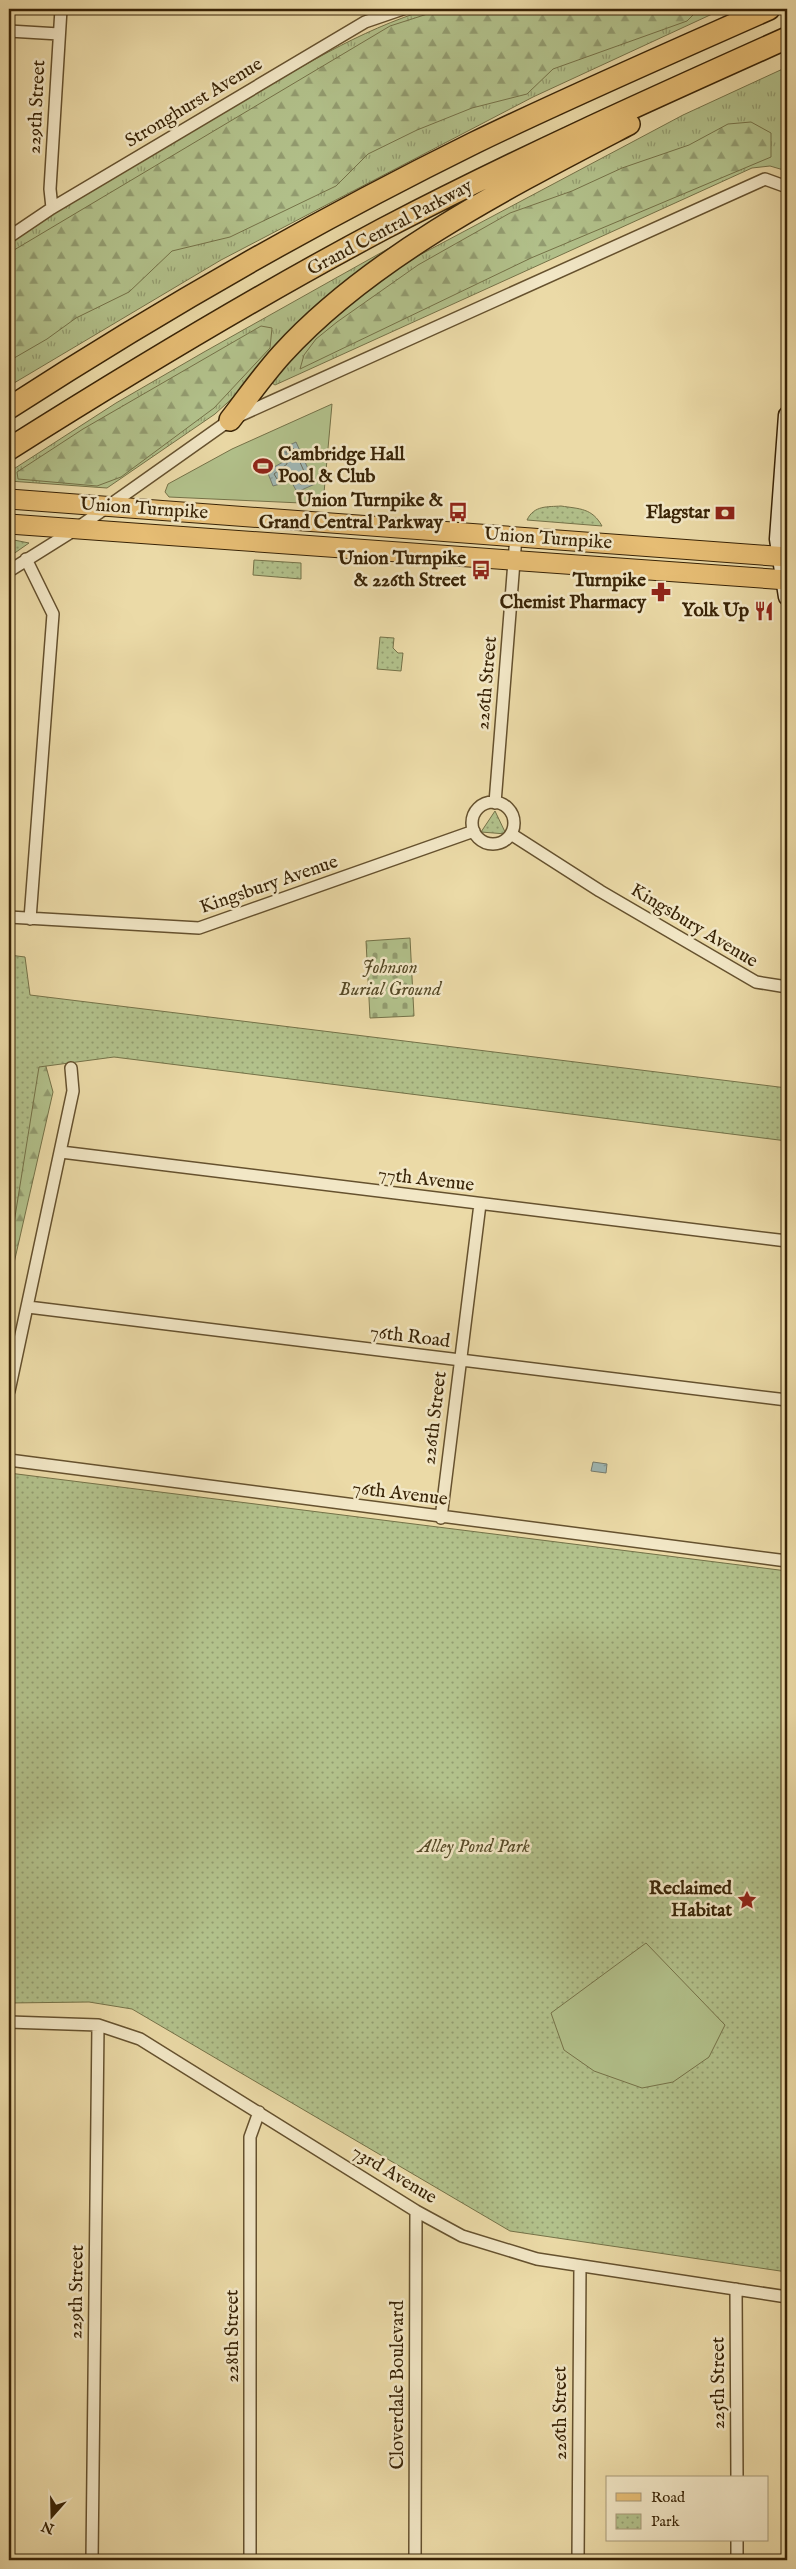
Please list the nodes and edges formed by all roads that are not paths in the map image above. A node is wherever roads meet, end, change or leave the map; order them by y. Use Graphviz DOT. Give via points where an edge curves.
graph roads {
  1 [pos="61,9"];
  2 [pos="403,9"];
  3 [pos="769,9"];
  4 [pos="9,31"];
  5 [pos="59,34"];
  6 [pos="787,38"];
  7 [pos="787,42"];
  8 [pos="787,186"];
  9 [pos="52,208"];
  10 [pos="9,237"];
  11 [pos="9,408"];
  12 [pos="787,415"];
  13 [pos="230,420"];
  14 [pos="9,449"];
  15 [pos="9,499"];
  16 [pos="108,506"];
  17 [pos="9,524"];
  18 [pos="76,529"];
  19 [pos="516,536"];
  20 [pos="784,557"];
  21 [pos="26,559"];
  22 [pos="514,561"];
  23 [pos="9,571"];
  24 [pos="786,585"];
  25 [pos="495,803"];
  26 [pos="474,831"];
  27 [pos="511,834"];
  28 [pos="9,917"];
  29 [pos="30,919"];
  30 [pos="787,987"];
  31 [pos="70,1068"];
  32 [pos="61,1152"];
  33 [pos="480,1204"];
  34 [pos="787,1241"];
  35 [pos="28,1307"];
  36 [pos="460,1361"];
  37 [pos="9,1391"];
  38 [pos="787,1400"];
  39 [pos="9,1460"];
  40 [pos="441,1518"];
  41 [pos="787,1561"];
  42 [pos="9,2022"];
  43 [pos="98,2025"];
  44 [pos="259,2112"];
  45 [pos="416,2211"];
  46 [pos="580,2266"];
  47 [pos="736,2289"];
  48 [pos="787,2297"];
  49 [pos="737,2476"];
  50 [pos="737,2542"];
  51 [pos="92,2560"];
  52 [pos="250,2560"];
  53 [pos="415,2560"];
  54 [pos="578,2560"];
  55 [pos="737,2560"];
  1 -- 5 [label="street, 229th Street"];
  2 -- 9 [label="street, Stronghurst Avenue" via="365,22"];
  3 -- 11 [label="highway, Grand Central Parkway" via="585,91 368,198 162,313"];
  4 -- 5 [label="street"];
  5 -- 9 [label="street, 229th Street" via="50,189"];
  6 -- 14 [label="highway, Grand Central Parkway" via="598,123 382,230 179,344"];
  7 -- 13 [label="highway" via="555,162 440,229 384,266 340,299 282,354"];
  8 -- 13 [label="street" via="765,179"];
  9 -- 10 [label="street, Stronghurst Avenue"];
  12 -- 20 [label="main road" via="778,522"];
  13 -- 16 [label="street"];
  15 -- 16 [label="main road, Union Turnpike"];
  16 -- 18 [label="street"];
  16 -- 19 [label="main road, Union Turnpike"];
  17 -- 18 [label="main road, Union Turnpike"];
  18 -- 21 [label="street"];
  18 -- 22 [label="main road, Union Turnpike"];
  19 -- 20 [label="main road, Union Turnpike"];
  19 -- 22 [label="street, 226th Street"];
  20 -- 24 [label="main road"];
  21 -- 23 [label="street"];
  21 -- 29 [label="street" via="53,614"];
  22 -- 24 [label="main road, Union Turnpike"];
  22 -- 25 [label="street, 226th Street"];
  25 -- 26 [label="street" via="481,806 476,812"];
  25 -- 27 [label="street" via="503,805 513,818"];
  26 -- 27 [label="street" via="479,838 492,844 506,840"];
  26 -- 29 [label="street, Kingsbury Avenue" via="199,928"];
  27 -- 30 [label="street, Kingsbury Avenue" via="756,982"];
  28 -- 29 [label="street, Kingsbury Avenue"];
  31 -- 32 [label="street" via="73,1091"];
  32 -- 33 [label="street, 77th Avenue"];
  32 -- 35 [label="street"];
  33 -- 34 [label="street, 77th Avenue"];
  33 -- 36 [label="street, 226th Street"];
  35 -- 36 [label="street, 76th Road"];
  35 -- 37 [label="street"];
  36 -- 38 [label="street, 76th Road"];
  36 -- 40 [label="street, 226th Street"];
  39 -- 40 [label="street, 76th Avenue"];
  40 -- 41 [label="street, 76th Avenue"];
  42 -- 43 [label="street, 73rd Avenue"];
  43 -- 44 [label="street, 73rd Avenue" via="140,2039"];
  43 -- 51 [label="street, 229th Street"];
  44 -- 45 [label="street, 73rd Avenue"];
  44 -- 52 [label="street, 228th Street" via="250,2137"];
  45 -- 46 [label="street, 73rd Avenue" via="462,2236 504,2250"];
  45 -- 53 [label="street, Cloverdale Boulevard"];
  46 -- 47 [label="street, 73rd Avenue"];
  46 -- 54 [label="street, 226th Street"];
  47 -- 48 [label="street, 73rd Avenue"];
  47 -- 49 [label="street, 225th Street"];
  50 -- 55 [label="street"];
}
